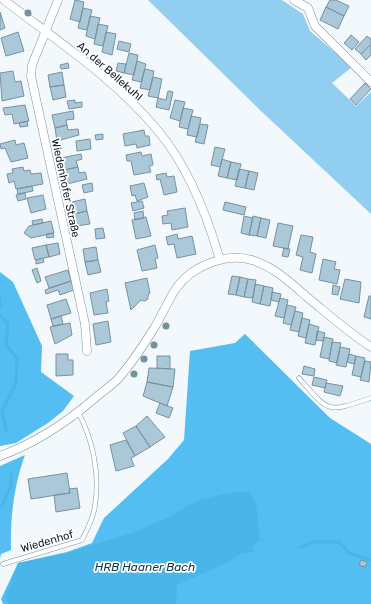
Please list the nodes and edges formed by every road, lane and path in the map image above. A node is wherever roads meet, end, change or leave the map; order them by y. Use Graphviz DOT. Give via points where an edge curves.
graph roads {
  1 [pos="4,0"];
  2 [pos="58,0"];
  3 [pos="294,0"];
  4 [pos="45,32"];
  5 [pos="371,82"];
  6 [pos="220,260"];
  7 [pos="371,347"];
  8 [pos="87,351"];
  9 [pos="299,378"];
  10 [pos="371,398"];
  11 [pos="78,412"];
  12 [pos="0,456"];
  13 [pos="3,564"];
  1 -- 4 [label="street, An der Bellekuhl"];
  2 -- 4 [label="street, Wiedenhofer Straße"];
  3 -- 5 [label="street" via="308,8 315,26"];
  4 -- 6 [label="street, An der Bellekuhl" via="129,99 159,132 197,196"];
  4 -- 8 [label="street, Wiedenhofer Straße" via="32,65 31,76 85,324"];
  6 -- 7 [label="street" via="236,258 271,268"];
  6 -- 11 [label="street" via="191,274 178,287 154,329 118,379"];
  9 -- 10 [label="lane" via="324,406 338,409"];
  11 -- 12 [label="street" via="49,433 20,449"];
  11 -- 13 [label="lane, Wiedenhof" via="87,428 96,469 95,506 82,540"];
}
